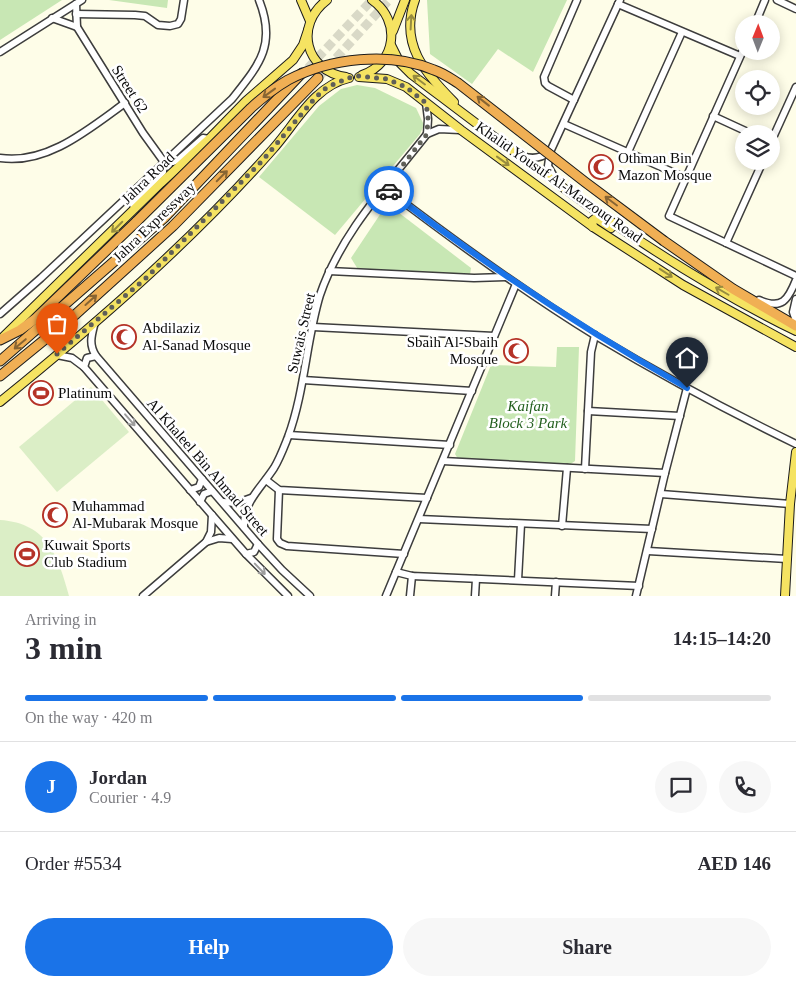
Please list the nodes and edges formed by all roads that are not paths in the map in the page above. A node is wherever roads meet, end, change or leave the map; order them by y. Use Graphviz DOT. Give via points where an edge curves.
graph roads {
  1 [pos="82,0"];
  2 [pos="184,0"];
  3 [pos="259,0"];
  4 [pos="301,0"];
  5 [pos="327,0"];
  6 [pos="372,0"];
  7 [pos="405,0"];
  8 [pos="415,0"];
  9 [pos="577,0"];
  10 [pos="765,0"];
  11 [pos="776,0"];
  12 [pos="619,2"];
  13 [pos="76,4"];
  14 [pos="796,9"];
  15 [pos="76,14"];
  16 [pos="759,15"];
  17 [pos="52,18"];
  18 [pos="310,21"];
  19 [pos="77,27"];
  20 [pos="308,30"];
  21 [pos="682,32"];
  22 [pos="392,35"];
  23 [pos="391,45"];
  24 [pos="0,52"];
  25 [pos="735,54"];
  26 [pos="738,60"];
  27 [pos="308,68"];
  28 [pos="359,76"];
  29 [pos="318,78"];
  30 [pos="349,78"];
  31 [pos="796,87"];
  32 [pos="574,100"];
  33 [pos="426,103"];
  34 [pos="125,104"];
  35 [pos="713,116"];
  36 [pos="471,120"];
  37 [pos="564,124"];
  38 [pos="779,125"];
  39 [pos="735,126"];
  40 [pos="461,130"];
  41 [pos="427,134"];
  42 [pos="209,139"];
  43 [pos="550,152"];
  44 [pos="628,152"];
  45 [pos="517,154"];
  46 [pos="0,158"];
  47 [pos="164,162"];
  48 [pos="759,170"];
  49 [pos="686,178"];
  50 [pos="560,185"];
  51 [pos="385,188"];
  52 [pos="135,209"];
  53 [pos="593,227"];
  54 [pos="726,243"];
  55 [pos="667,258"];
  56 [pos="330,271"];
  57 [pos="505,277"];
  58 [pos="796,278"];
  59 [pos="516,284"];
  60 [pos="734,289"];
  61 [pos="796,299"];
  62 [pos="0,314"];
  63 [pos="796,321"];
  64 [pos="95,322"];
  65 [pos="796,326"];
  66 [pos="313,327"];
  67 [pos="796,331"];
  68 [pos="595,335"];
  69 [pos="494,336"];
  70 [pos="0,340"];
  71 [pos="796,347"];
  72 [pos="57,354"];
  73 [pos="96,356"];
  74 [pos="0,361"];
  75 [pos="84,367"];
  76 [pos="0,376"];
  77 [pos="303,380"];
  78 [pos="687,388"];
  79 [pos="472,390"];
  80 [pos="0,402"];
  81 [pos="588,411"];
  82 [pos="680,416"];
  83 [pos="289,435"];
  84 [pos="796,444"];
  85 [pos="450,445"];
  86 [pos="796,452"];
  87 [pos="443,461"];
  88 [pos="566,468"];
  89 [pos="585,469"];
  90 [pos="794,472"];
  91 [pos="665,473"];
  92 [pos="202,479"];
  93 [pos="266,480"];
  94 [pos="794,485"];
  95 [pos="190,490"];
  96 [pos="280,490"];
  97 [pos="212,491"];
  98 [pos="661,494"];
  99 [pos="251,498"];
  100 [pos="427,498"];
  101 [pos="200,502"];
  102 [pos="223,502"];
  103 [pos="790,504"];
  104 [pos="212,516"];
  105 [pos="419,519"];
  106 [pos="521,524"];
  107 [pos="562,526"];
  108 [pos="244,527"];
  109 [pos="652,529"];
  110 [pos="232,539"];
  111 [pos="206,542"];
  112 [pos="258,544"];
  113 [pos="648,552"];
  114 [pos="246,554"];
  115 [pos="404,554"];
  116 [pos="787,559"];
  117 [pos="396,572"];
  118 [pos="412,576"];
  119 [pos="476,578"];
  120 [pos="518,580"];
  121 [pos="556,582"];
  122 [pos="275,584"];
  123 [pos="639,586"];
  124 [pos="143,596"];
  125 [pos="278,596"];
  126 [pos="288,596"];
  127 [pos="310,596"];
  128 [pos="386,596"];
  129 [pos="410,596"];
  130 [pos="475,596"];
  131 [pos="555,596"];
  132 [pos="636,596"];
  133 [pos="785,596"];
  1 -- 13 [label="street"];
  2 -- 15 [label="street" via="181,19 178,24 170,26 158,25 145,16"];
  3 -- 47 [label="street, Jahra Road" via="266,16 267,34 265,49 254,72 232,99"];
  4 -- 18 [label="main road"];
  5 -- 18 [label="main road"];
  6 -- 22 [label="main road" via="384,10"];
  7 -- 22 [label="main road"];
  36 -- 8 [label="main road, one-way" via="418,59 411,30"];
  9 -- 32 [label="street" via="544,77 548,86"];
  10 -- 16 [label="street"];
  11 -- 14 [label="street"];
  12 -- 21 [label="street"];
  12 -- 32 [label="street"];
  13 -- 15 [label="street, Street 62"];
  13 -- 17 [label="street"];
  15 -- 19 [label="street, Street 62"];
  17 -- 19 [label="street"];
  17 -- 24 [label="street"];
  18 -- 20 [label="main road"];
  19 -- 34 [label="street, Street 62"];
  20 -- 30 [label="main road" via="311,54 318,63 332,73"];
  20 -- 42 [label="main road, Jahra Road" via="293,60"];
  21 -- 25 [label="street"];
  21 -- 44 [label="street"];
  22 -- 23 [label="main road"];
  23 -- 28 [label="main road" via="383,62"];
  36 -- 23 [label="main road, Khalid Yousuf Al-Marzouq Road, one-way" via="408,72"];
  26 -- 35 [label="street"];
  27 -- 74 [label="highway, Jahra Expressway, one-way" via="164,217"];
  28 -- 30 [label="main road"];
  28 -- 33 [label="main road, Khalid Yousuf Al-Marzouq Road" via="396,81"];
  76 -- 29 [label="highway, Jahra Expressway, one-way" via="76,314 172,226"];
  30 -- 64 [label="main road" via="334,82 323,90 241,183 145,279"];
  31 -- 38 [label="street"];
  32 -- 37 [label="street"];
  33 -- 40 [label="main road, Khalid Yousuf Al-Marzouq Road"];
  33 -- 41 [label="street"];
  34 -- 46 [label="street" via="76,137 46,152 10,160"];
  34 -- 47 [label="street, Street 62"];
  35 -- 39 [label="street"];
  35 -- 49 [label="street"];
  36 -- 45 [label="main road, Khalid Yousuf Al-Marzouq Road"];
  37 -- 43 [label="street"];
  37 -- 44 [label="street"];
  40 -- 41 [label="street" via="439,129"];
  40 -- 53 [label="main road, Khalid Yousuf Al-Marzouq Road, one-way"];
  41 -- 51 [label="street, Suwais Street"];
  42 -- 47 [label="street" via="202,138 175,162"];
  42 -- 52 [label="main road, Jahra Road"];
  43 -- 45 [label="street" via="536,158"];
  43 -- 50 [label="street" via="549,170"];
  44 -- 49 [label="street"];
  45 -- 50 [label="main road, Khalid Yousuf Al-Marzouq Road"];
  47 -- 52 [label="street" via="163,172 135,201"];
  47 -- 62 [label="street, Jahra Road"];
  48 -- 54 [label="street"];
  49 -- 54 [label="street" via="669,216"];
  50 -- 55 [label="main road, Khalid Yousuf Al-Marzouq Road"];
  51 -- 56 [label="street, Suwais Street" via="347,237"];
  51 -- 57 [label="street"];
  52 -- 70 [label="main road, Jahra Road, one-way"];
  53 -- 55 [label="main road" via="592,220 596,218 636,245"];
  53 -- 71 [label="main road, Khalid Yousuf Al-Marzouq Road, one-way" via="683,284"];
  54 -- 58 [label="street"];
  67 -- 55 [label="main road, Khalid Yousuf Al-Marzouq Road, one-way"];
  56 -- 57 [label="street"];
  56 -- 66 [label="street, Suwais Street"];
  57 -- 59 [label="street"];
  58 -- 60 [label="street" via="790,295 778,304 770,305"];
  59 -- 68 [label="street"];
  59 -- 69 [label="street"];
  60 -- 65 [label="highway"];
  60 -- 70 [label="highway, one-way, bridge" via="664,241 458,83 423,66 377,59 319,68 274,89 35,319"];
  61 -- 63 [label="street" via="793,312"];
  64 -- 72 [label="main road"];
  64 -- 73 [label="street" via="90,341"];
  66 -- 69 [label="street"];
  66 -- 77 [label="street, Suwais Street"];
  68 -- 78 [label="street"];
  68 -- 81 [label="street"];
  69 -- 79 [label="street"];
  72 -- 75 [label="street, Al Khaleel Bin Ahmad Street" via="72,358"];
  72 -- 80 [label="main road"];
  73 -- 75 [label="street" via="87,358"];
  73 -- 92 [label="street, Al Khaleel Bin Ahmad Street"];
  75 -- 95 [label="street, Al Khaleel Bin Ahmad Street, one-way"];
  77 -- 79 [label="street"];
  77 -- 83 [label="street, Suwais Street"];
  78 -- 82 [label="street"];
  78 -- 84 [label="street"];
  79 -- 85 [label="street"];
  81 -- 82 [label="street"];
  81 -- 89 [label="street"];
  82 -- 91 [label="street"];
  83 -- 85 [label="street"];
  83 -- 93 [label="street, Suwais Street"];
  85 -- 87 [label="street"];
  86 -- 90 [label="main road"];
  87 -- 88 [label="street"];
  87 -- 100 [label="street"];
  88 -- 89 [label="street"];
  88 -- 107 [label="street"];
  89 -- 91 [label="street"];
  90 -- 94 [label="main road"];
  91 -- 98 [label="street"];
  92 -- 95 [label="street" via="199,487"];
  92 -- 97 [label="street, Al Khaleel Bin Ahmad Street"];
  93 -- 96 [label="street"];
  93 -- 99 [label="street, Suwais Street"];
  94 -- 103 [label="main road"];
  95 -- 101 [label="street, Al Khaleel Bin Ahmad Street"];
  96 -- 100 [label="street"];
  96 -- 115 [label="street" via="277,538 280,544"];
  97 -- 101 [label="street" via="204,494"];
  97 -- 102 [label="street, Al Khaleel Bin Ahmad Street"];
  98 -- 103 [label="street"];
  98 -- 109 [label="street"];
  99 -- 102 [label="street" via="237,503"];
  99 -- 108 [label="street, Suwais Street" via="244,515"];
  100 -- 105 [label="street"];
  101 -- 104 [label="street, Al Khaleel Bin Ahmad Street"];
  102 -- 108 [label="street, Al Khaleel Bin Ahmad Street"];
  103 -- 116 [label="main road"];
  104 -- 110 [label="street, Al Khaleel Bin Ahmad Street"];
  104 -- 111 [label="street" via="212,532"];
  105 -- 106 [label="street"];
  105 -- 115 [label="street"];
  106 -- 107 [label="street"];
  106 -- 120 [label="street"];
  107 -- 109 [label="street"];
  108 -- 112 [label="street, Al Khaleel Bin Ahmad Street"];
  109 -- 113 [label="street"];
  110 -- 111 [label="street"];
  110 -- 114 [label="street, Al Khaleel Bin Ahmad Street"];
  111 -- 124 [label="street"];
  112 -- 114 [label="street" via="254,552"];
  112 -- 127 [label="street, Al Khaleel Bin Ahmad Street"];
  113 -- 116 [label="street"];
  113 -- 123 [label="street"];
  114 -- 122 [label="street, Al Khaleel Bin Ahmad Street, one-way"];
  115 -- 117 [label="street"];
  116 -- 133 [label="main road"];
  117 -- 118 [label="street"];
  117 -- 128 [label="street"];
  118 -- 119 [label="street"];
  118 -- 129 [label="street"];
  119 -- 120 [label="street"];
  119 -- 130 [label="street"];
  120 -- 121 [label="street"];
  121 -- 123 [label="street"];
  121 -- 131 [label="street"];
  122 -- 125 [label="street"];
  122 -- 126 [label="street, Al Khaleel Bin Ahmad Street"];
  123 -- 132 [label="street"];
}
